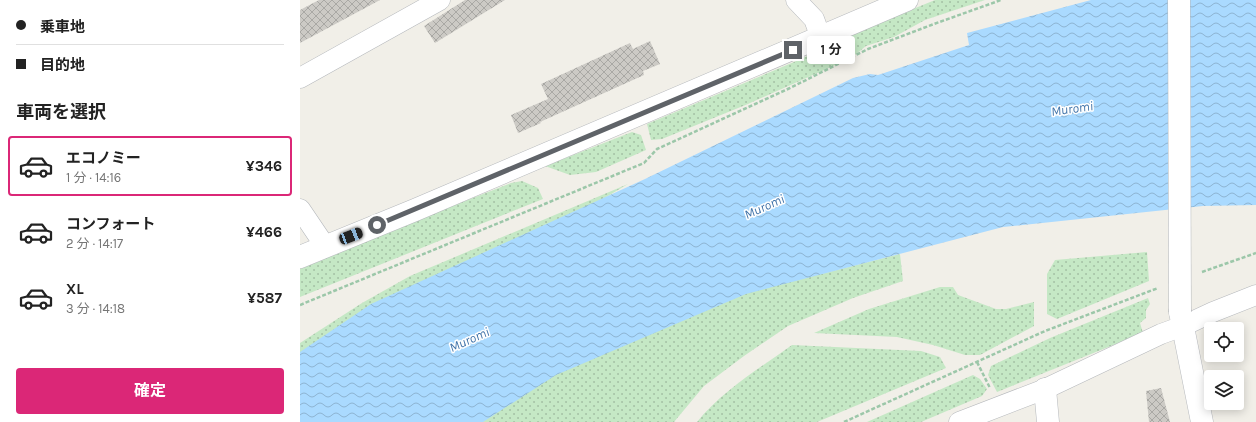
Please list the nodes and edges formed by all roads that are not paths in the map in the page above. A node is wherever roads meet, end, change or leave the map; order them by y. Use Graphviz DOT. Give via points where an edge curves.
graph roads {
  1 [pos="440,0"];
  2 [pos="796,0"];
  3 [pos="907,0"];
  4 [pos="1179,0"];
  5 [pos="821,38"];
  6 [pos="300,78"];
  7 [pos="300,209"];
  8 [pos="325,246"];
  9 [pos="300,257"];
  10 [pos="1256,295"];
  11 [pos="1182,319"];
  12 [pos="1045,389"];
  13 [pos="959,422"];
  14 [pos="1048,422"];
  15 [pos="1202,422"];
  1 -- 6 [label="street"];
  2 -- 5 [label="street" via="814,19"];
  3 -- 5 [label="street"];
  4 -- 11 [label="street, bridge"];
  5 -- 8 [label="street"];
  7 -- 8 [label="street"];
  8 -- 9 [label="street"];
  10 -- 11 [label="street" via="1213,312"];
  11 -- 12 [label="street" via="1161,334"];
  11 -- 15 [label="street"];
  12 -- 13 [label="street"];
  12 -- 14 [label="street"];
}
